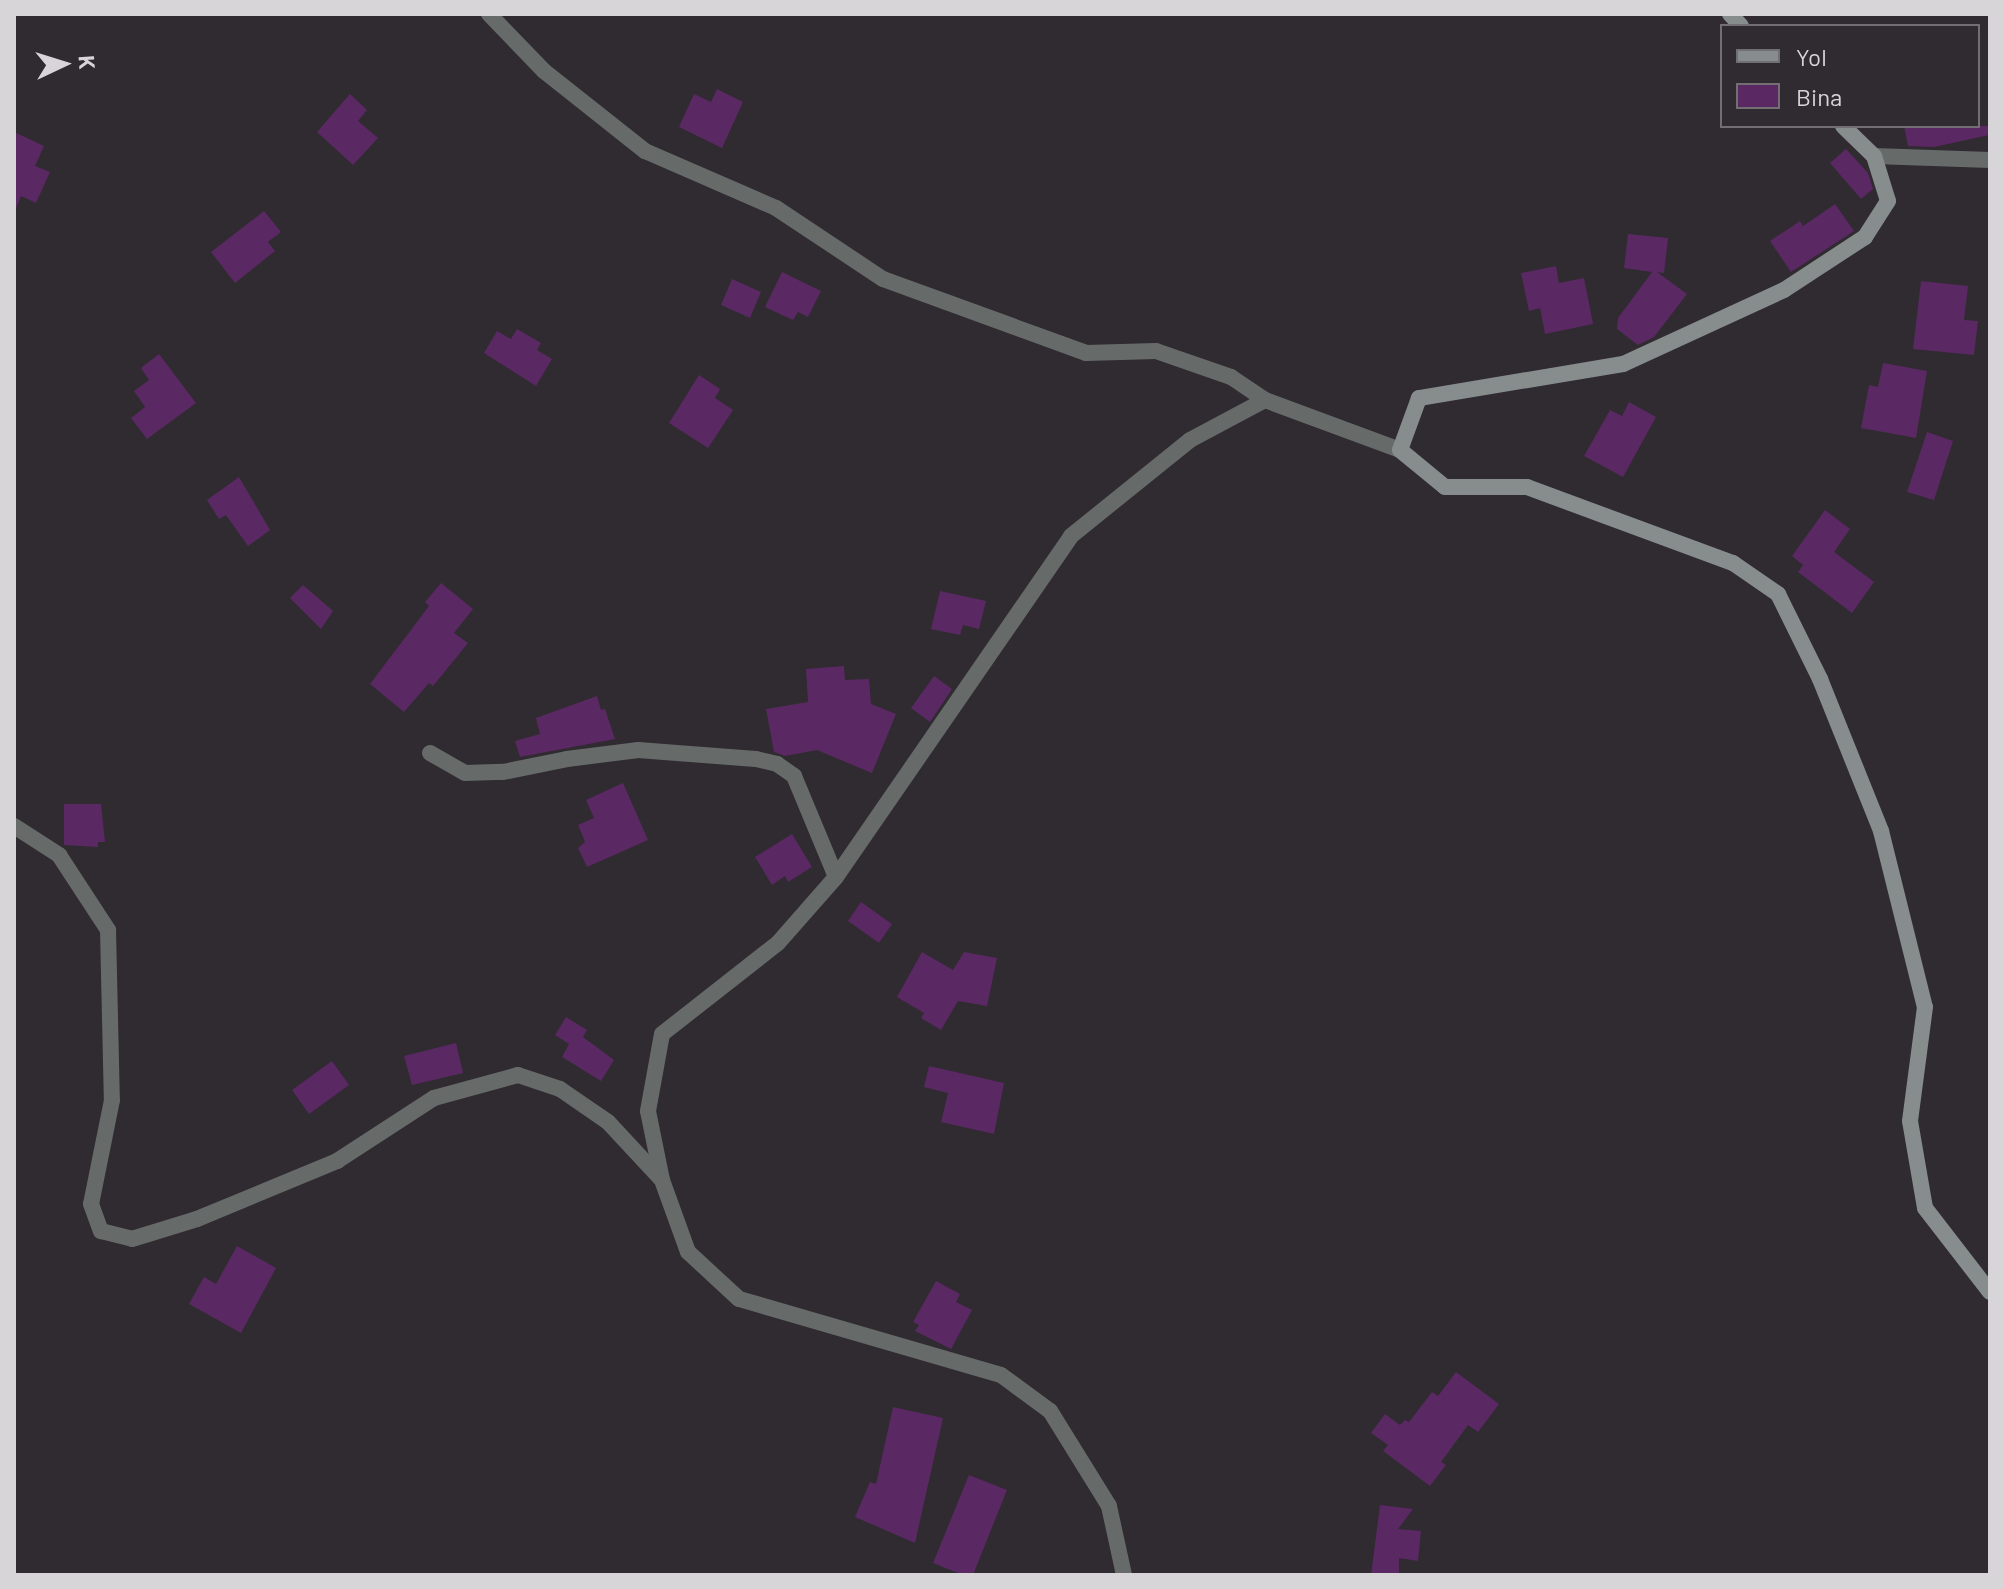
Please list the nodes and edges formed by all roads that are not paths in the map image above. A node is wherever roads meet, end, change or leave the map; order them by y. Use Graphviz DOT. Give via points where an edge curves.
graph roads {
  1 [pos="489,14"];
  2 [pos="1845,128"];
  3 [pos="1874,156"];
  4 [pos="1990,160"];
  5 [pos="1265,400"];
  6 [pos="1400,450"];
  7 [pos="430,753"];
  8 [pos="14,826"];
  9 [pos="836,877"];
  10 [pos="662,1180"];
  11 [pos="1990,1292"];
  12 [pos="1124,1575"];
  1 -- 5 [label="street" via="544,71 645,151 776,208 883,279 1086,353 1156,351 1231,377"];
  2 -- 3 [label="street"];
  3 -- 4 [label="street"];
  3 -- 6 [label="street" via="1888,201 1865,237 1784,290 1623,364 1419,398"];
  5 -- 6 [label="street"];
  5 -- 9 [label="street" via="1190,440 1071,536"];
  6 -- 11 [label="street" via="1445,487 1527,487 1733,563 1778,594 1820,679 1881,831 1925,1007 1910,1121 1925,1208"];
  7 -- 9 [label="street" via="465,773 503,772 638,750 777,764 794,776"];
  8 -- 10 [label="street" via="59,855 108,930 112,1100 91,1204 101,1231 132,1239 197,1219 337,1161 434,1098 518,1075 560,1089 608,1122"];
  9 -- 10 [label="street" via="778,943 662,1034 648,1111"];
  10 -- 12 [label="street" via="688,1252 739,1299 1001,1375 1050,1411 1109,1506"];
}
